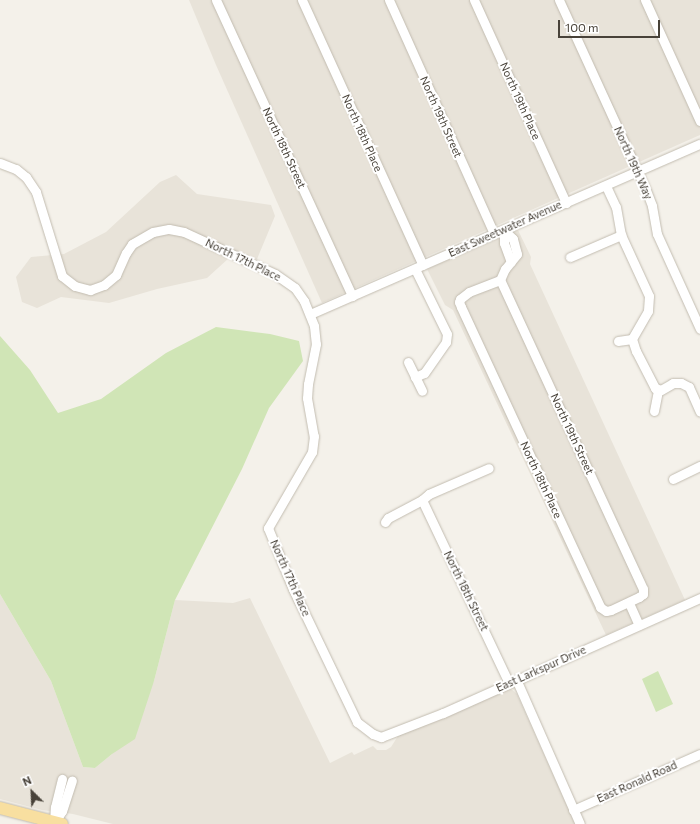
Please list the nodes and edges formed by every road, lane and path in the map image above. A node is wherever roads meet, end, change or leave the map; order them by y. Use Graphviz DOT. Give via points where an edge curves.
graph roads {
  1 [pos="216,0"];
  2 [pos="302,0"];
  3 [pos="388,0"];
  4 [pos="474,0"];
  5 [pos="559,0"];
  6 [pos="646,0"];
  7 [pos="700,121"];
  8 [pos="700,144"];
  9 [pos="0,163"];
  10 [pos="637,171"];
  11 [pos="606,186"];
  12 [pos="566,202"];
  13 [pos="504,230"];
  14 [pos="494,234"];
  15 [pos="621,235"];
  16 [pos="570,257"];
  17 [pos="419,267"];
  18 [pos="500,280"];
  19 [pos="352,296"];
  20 [pos="310,314"];
  21 [pos="700,329"];
  22 [pos="632,339"];
  23 [pos="618,341"];
  24 [pos="408,362"];
  25 [pos="415,377"];
  26 [pos="658,390"];
  27 [pos="422,391"];
  28 [pos="654,411"];
  29 [pos="700,412"];
  30 [pos="700,466"];
  31 [pos="489,468"];
  32 [pos="674,479"];
  33 [pos="422,500"];
  34 [pos="385,522"];
  35 [pos="700,598"];
  36 [pos="629,603"];
  37 [pos="639,625"];
  38 [pos="513,681"];
  39 [pos="381,737"];
  40 [pos="700,754"];
  41 [pos="67,780"];
  42 [pos="0,808"];
  43 [pos="574,810"];
  44 [pos="57,823"];
  45 [pos="580,824"];
  1 -- 19 [label="street, North 18th Street"];
  2 -- 17 [label="street, North 18th Place"];
  3 -- 14 [label="street, North 19th Street"];
  4 -- 12 [label="street, North 19th Place"];
  5 -- 10 [label="street, North 19th Way"];
  6 -- 7 [label="street"];
  8 -- 10 [label="street, East Sweetwater Avenue"];
  9 -- 20 [label="street, North 17th Place" via="26,177 36,192 62,276 75,286 90,290 104,285 116,275 132,244 152,232 169,229 184,232 275,274 295,288"];
  10 -- 11 [label="street, East Sweetwater Avenue"];
  10 -- 21 [label="street, North 19th Way" via="652,206 656,234"];
  11 -- 12 [label="street, East Sweetwater Avenue"];
  11 -- 15 [label="street" via="616,207"];
  12 -- 13 [label="street, East Sweetwater Avenue"];
  13 -- 14 [label="street, East Sweetwater Avenue"];
  13 -- 18 [label="street" via="513,239 517,254"];
  14 -- 17 [label="street, East Sweetwater Avenue"];
  15 -- 16 [label="street"];
  15 -- 22 [label="street" via="649,296 648,311"];
  17 -- 19 [label="street, East Sweetwater Avenue"];
  17 -- 25 [label="street, North 18th Place" via="447,334 446,342 424,373"];
  18 -- 36 [label="street, North 19th Street" via="643,588 643,594"];
  18 -- 36 [label="street, North 18th Place" via="469,292 459,302 600,607 606,611"];
  19 -- 20 [label="street, East Sweetwater Avenue"];
  20 -- 39 [label="street, North 17th Place" via="316,344 307,398 314,436 312,452 268,528 293,589 354,714 376,728"];
  22 -- 23 [label="street"];
  22 -- 26 [label="street"];
  24 -- 25 [label="street"];
  25 -- 27 [label="street"];
  26 -- 28 [label="street"];
  26 -- 29 [label="street" via="674,383 689,387"];
  30 -- 32 [label="street"];
  31 -- 33 [label="street" via="429,494"];
  33 -- 34 [label="street"];
  33 -- 38 [label="street, North 18th Street"];
  35 -- 37 [label="street, East Larkspur Drive"];
  36 -- 37 [label="street"];
  37 -- 38 [label="street, East Larkspur Drive"];
  38 -- 39 [label="street, East Larkspur Drive" via="443,713"];
  38 -- 43 [label="street, North 18th Street"];
  40 -- 43 [label="street, East Ronald Road"];
  41 -- 44 [label="street" via="54,807"];
  42 -- 44 [label="main road"];
  43 -- 45 [label="street, North 18th Street"];
}
